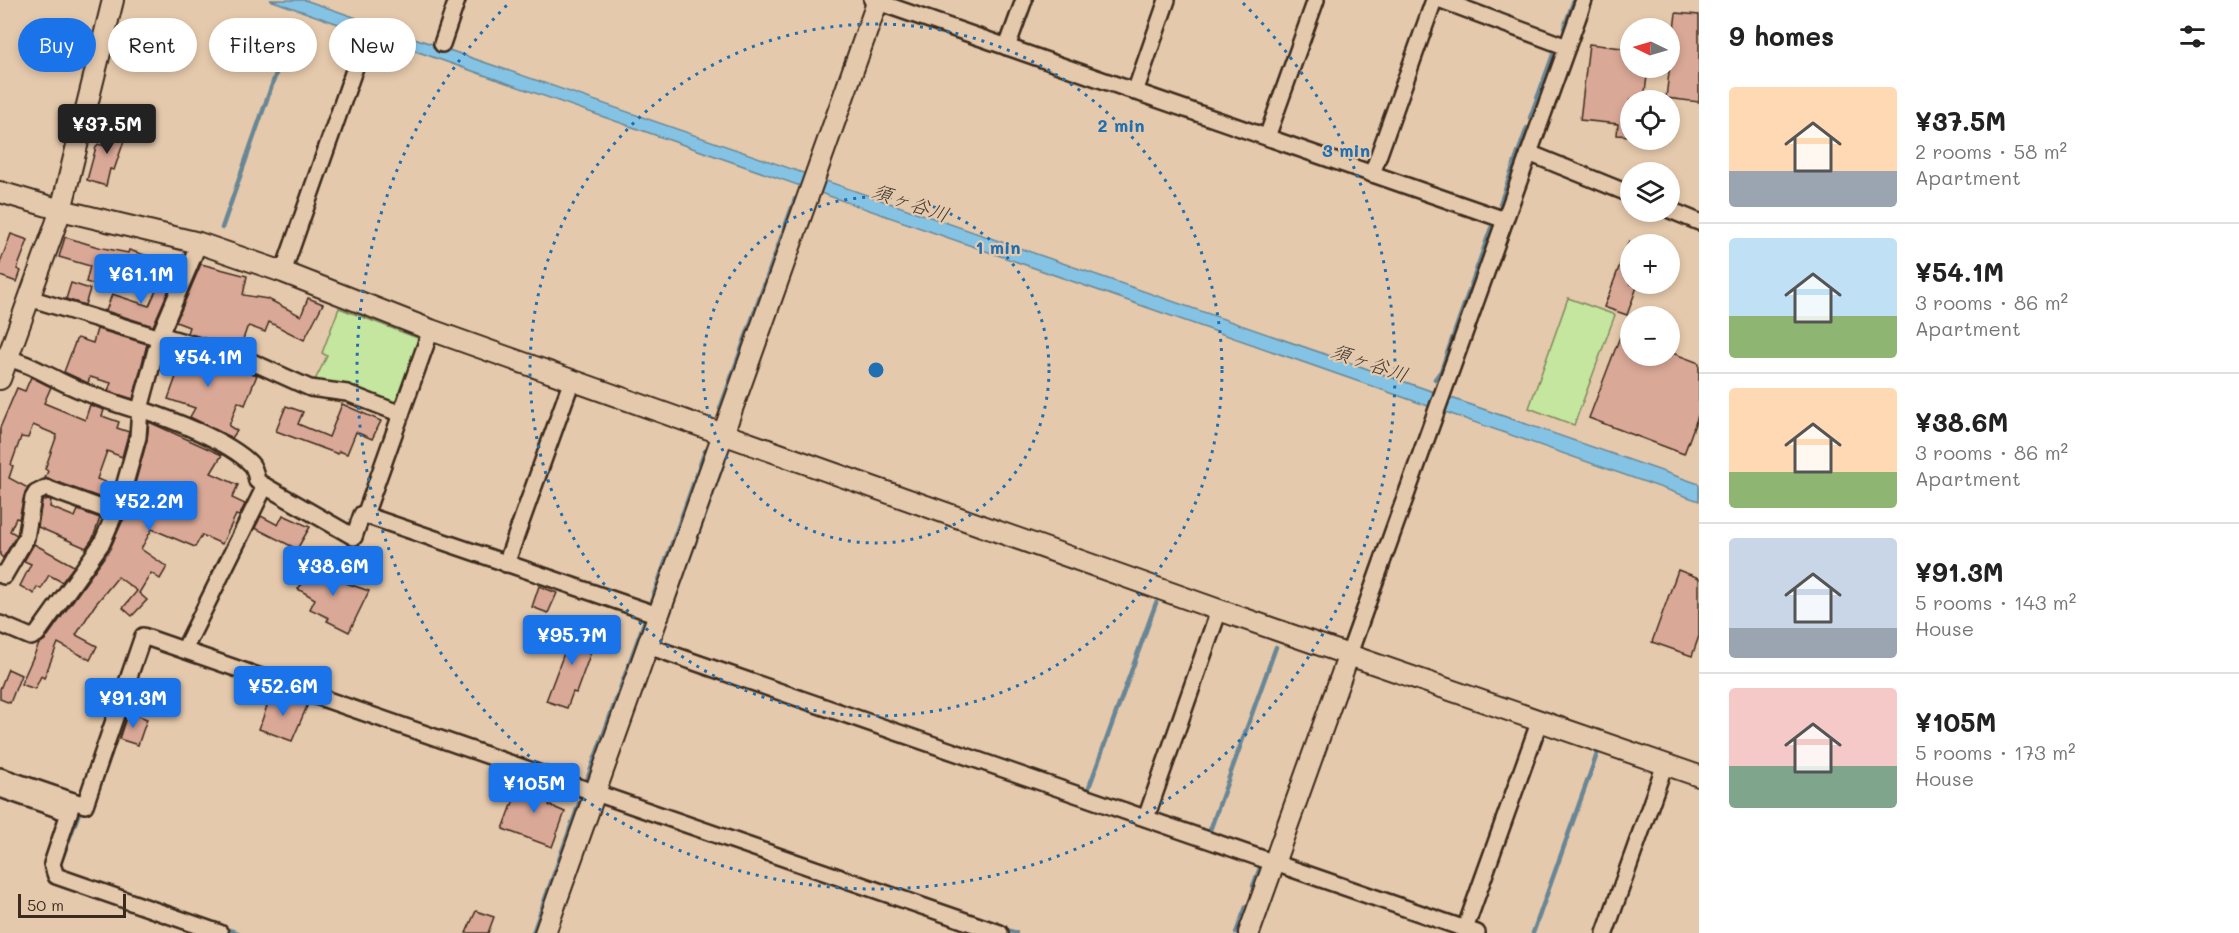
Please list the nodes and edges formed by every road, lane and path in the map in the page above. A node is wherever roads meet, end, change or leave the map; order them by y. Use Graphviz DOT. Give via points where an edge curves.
graph roads {
  1 [pos="113,0"];
  2 [pos="457,0"];
  3 [pos="1024,0"];
  4 [pos="1167,0"];
  5 [pos="1316,0"];
  6 [pos="1434,0"];
  7 [pos="1441,0"];
  8 [pos="1584,0"];
  9 [pos="876,1"];
  10 [pos="442,44"];
  11 [pos="1007,47"];
  12 [pos="1567,47"];
  13 [pos="353,72"];
  14 [pos="1136,92"];
  15 [pos="1267,137"];
  16 [pos="1529,153"];
  17 [pos="1372,174"];
  18 [pos="1620,190"];
  19 [pos="0,192"];
  20 [pos="61,210"];
  21 [pos="1680,214"];
  22 [pos="1505,220"];
  23 [pos="1699,222"];
  24 [pos="199,243"];
  25 [pos="283,272"];
  26 [pos="29,298"];
  27 [pos="431,330"];
  28 [pos="160,337"];
  29 [pos="4,357"];
  30 [pos="0,379"];
  31 [pos="572,380"];
  32 [pos="140,410"];
  33 [pos="401,414"];
  34 [pos="723,434"];
  35 [pos="264,486"];
  36 [pos="115,513"];
  37 [pos="364,515"];
  38 [pos="506,564"];
  39 [pos="0,574"];
  40 [pos="1219,610"];
  41 [pos="658,615"];
  42 [pos="0,624"];
  43 [pos="648,646"];
  44 [pos="184,650"];
  45 [pos="1349,654"];
  46 [pos="1540,720"];
  47 [pos="1665,764"];
  48 [pos="0,776"];
  49 [pos="1699,776"];
  50 [pos="0,789"];
  51 [pos="595,793"];
  52 [pos="71,807"];
  53 [pos="1146,818"];
  54 [pos="1275,862"];
  55 [pos="1471,931"];
  56 [pos="220,933"];
  57 [pos="545,933"];
  58 [pos="1000,933"];
  59 [pos="1249,933"];
  60 [pos="1605,933"];
  1 -- 20 [label="street"];
  2 -- 10 [label="street"];
  3 -- 11 [label="street"];
  4 -- 14 [label="street"];
  5 -- 15 [label="street"];
  6 -- 17 [label="street"];
  7 -- 12 [label="street"];
  8 -- 12 [label="street"];
  9 -- 11 [label="street"];
  9 -- 34 [label="street"];
  11 -- 14 [label="street"];
  12 -- 16 [label="street"];
  13 -- 25 [label="street"];
  14 -- 15 [label="street"];
  15 -- 17 [label="street"];
  16 -- 18 [label="street"];
  16 -- 22 [label="street"];
  17 -- 22 [label="street"];
  19 -- 20 [label="street"];
  20 -- 24 [label="street"];
  20 -- 26 [label="street"];
  21 -- 23 [label="street"];
  22 -- 45 [label="street"];
  24 -- 25 [label="street"];
  24 -- 28 [label="street"];
  25 -- 27 [label="street"];
  26 -- 28 [label="street"];
  26 -- 29 [label="street"];
  27 -- 31 [label="street"];
  27 -- 33 [label="street"];
  28 -- 32 [label="street"];
  28 -- 33 [label="street" via="250,361 310,388 347,393"];
  29 -- 30 [label="street"];
  29 -- 32 [label="street" via="22,361 108,402"];
  31 -- 34 [label="street"];
  31 -- 38 [label="street"];
  32 -- 35 [label="street" via="186,426 241,455 253,466 257,482"];
  32 -- 36 [label="street" via="138,437"];
  33 -- 37 [label="street"];
  34 -- 40 [label="street"];
  34 -- 41 [label="street"];
  35 -- 37 [label="street" via="354,537"];
  35 -- 44 [label="street"];
  36 -- 39 [label="street" via="46,488 36,493 26,538 4,576"];
  36 -- 42 [label="street" via="102,543 36,634 32,637"];
  37 -- 38 [label="street"];
  38 -- 41 [label="street"];
  40 -- 45 [label="street"];
  40 -- 53 [label="street"];
  41 -- 43 [label="street"];
  43 -- 51 [label="street"];
  43 -- 53 [label="street"];
  44 -- 51 [label="street"];
  44 -- 52 [label="street" via="144,636 85,806"];
  45 -- 46 [label="street"];
  45 -- 54 [label="street"];
  46 -- 47 [label="street"];
  46 -- 55 [label="street"];
  47 -- 49 [label="street"];
  47 -- 60 [label="street"];
  48 -- 52 [label="street"];
  50 -- 52 [label="street"];
  51 -- 57 [label="street"];
  51 -- 58 [label="street"];
  52 -- 56 [label="street" via="52,864 56,876"];
  53 -- 54 [label="street"];
  54 -- 55 [label="street"];
  54 -- 59 [label="street"];
}
